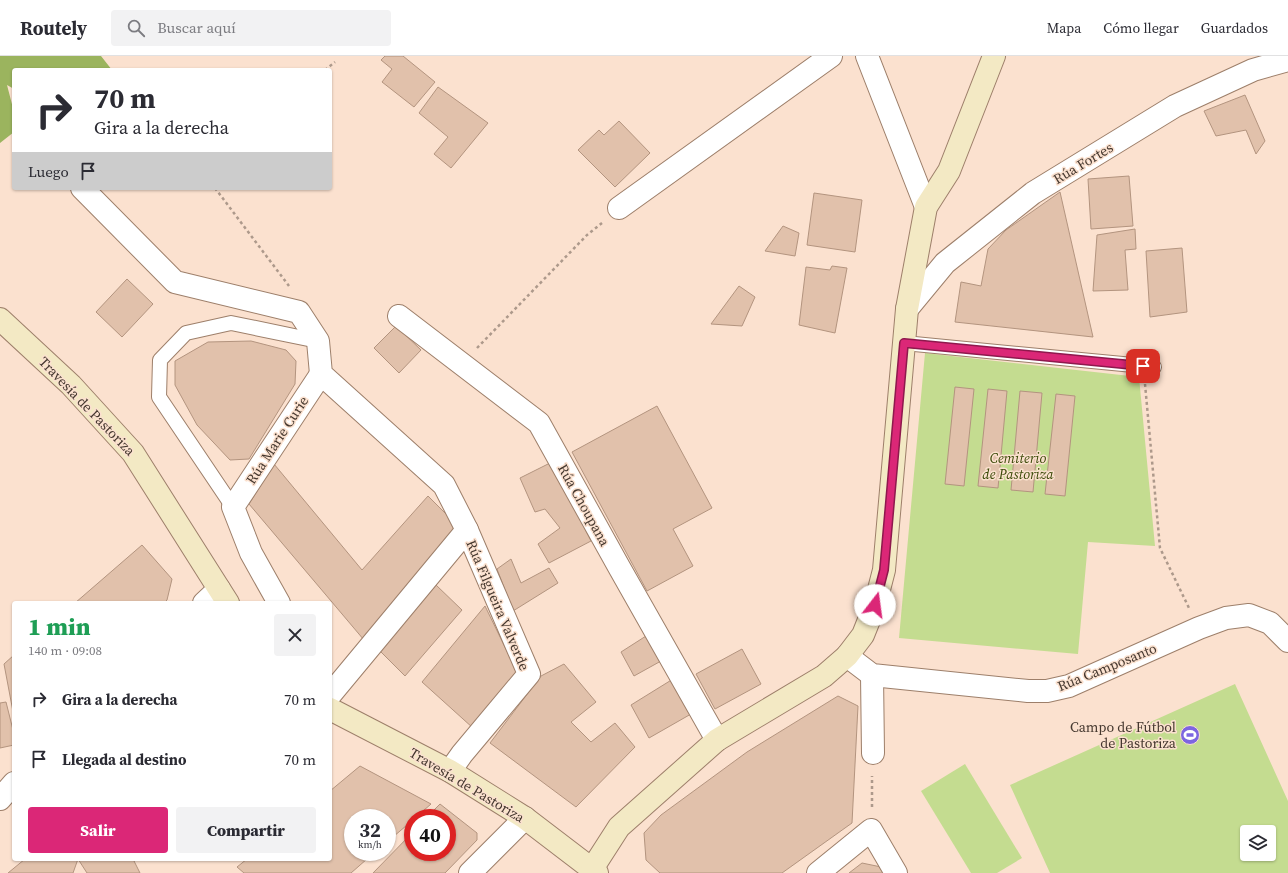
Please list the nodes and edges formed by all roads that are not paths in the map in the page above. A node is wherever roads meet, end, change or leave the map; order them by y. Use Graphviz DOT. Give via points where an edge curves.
graph roads {
  1 [pos="832,56"];
  2 [pos="867,56"];
  3 [pos="994,56"];
  4 [pos="1288,60"];
  5 [pos="84,190"];
  6 [pos="926,207"];
  7 [pos="619,208"];
  8 [pos="907,309"];
  9 [pos="399,316"];
  10 [pos="0,319"];
  11 [pos="318,341"];
  12 [pos="904,343"];
  13 [pos="1148,366"];
  14 [pos="321,374"];
  15 [pos="233,506"];
  16 [pos="467,530"];
  17 [pos="217,598"];
  18 [pos="277,601"];
  19 [pos="1288,641"];
  20 [pos="847,656"];
  21 [pos="872,675"];
  22 [pos="332,693"];
  23 [pos="332,710"];
  24 [pos="718,740"];
  25 [pos="873,753"];
  26 [pos="450,771"];
  27 [pos="12,785"];
  28 [pos="0,799"];
  29 [pos="525,818"];
  30 [pos="594,871"];
  31 [pos="470,873"];
  32 [pos="818,873"];
  33 [pos="896,873"];
  1 -- 7 [label="street"];
  2 -- 6 [label="street"];
  3 -- 6 [label="street" via="949,171"];
  4 -- 8 [label="street, Rúa Fortes" via="1253,70 1175,106 1033,193 946,263"];
  5 -- 11 [label="street" via="175,282 299,312"];
  6 -- 8 [label="street"];
  8 -- 12 [label="street"];
  9 -- 24 [label="street, Rúa Choupana" via="539,423"];
  10 -- 17 [label="street, Travesía de Pastoriza" via="71,385 133,453"];
  11 -- 14 [label="street"];
  11 -- 15 [label="lane" via="231,323 186,333 160,360 159,397"];
  12 -- 13 [label="lane"];
  12 -- 20 [label="street" via="884,570 875,605 863,635"];
  14 -- 15 [label="street, Rúa Marie Curie"];
  14 -- 16 [label="street" via="444,484"];
  15 -- 18 [label="street" via="251,553"];
  16 -- 22 [label="street, Rúa Filgueira Valverde"];
  16 -- 26 [label="street, Rúa Filgueira Valverde" via="529,674"];
  19 -- 21 [label="street, Rúa Camposanto" via="1270,623 1249,615 1226,618 1069,686 1047,690 1028,691"];
  20 -- 21 [label="street"];
  20 -- 24 [label="street" via="824,676"];
  21 -- 25 [label="street"];
  23 -- 26 [label="street, Travesía de Pastoriza"];
  24 -- 30 [label="street" via="619,827"];
  26 -- 29 [label="street, Travesía de Pastoriza"];
  27 -- 28 [label="street"];
  29 -- 30 [label="street, Travesía de Pastoriza"];
  29 -- 31 [label="street"];
  32 -- 33 [label="street" via="871,830"];
}
